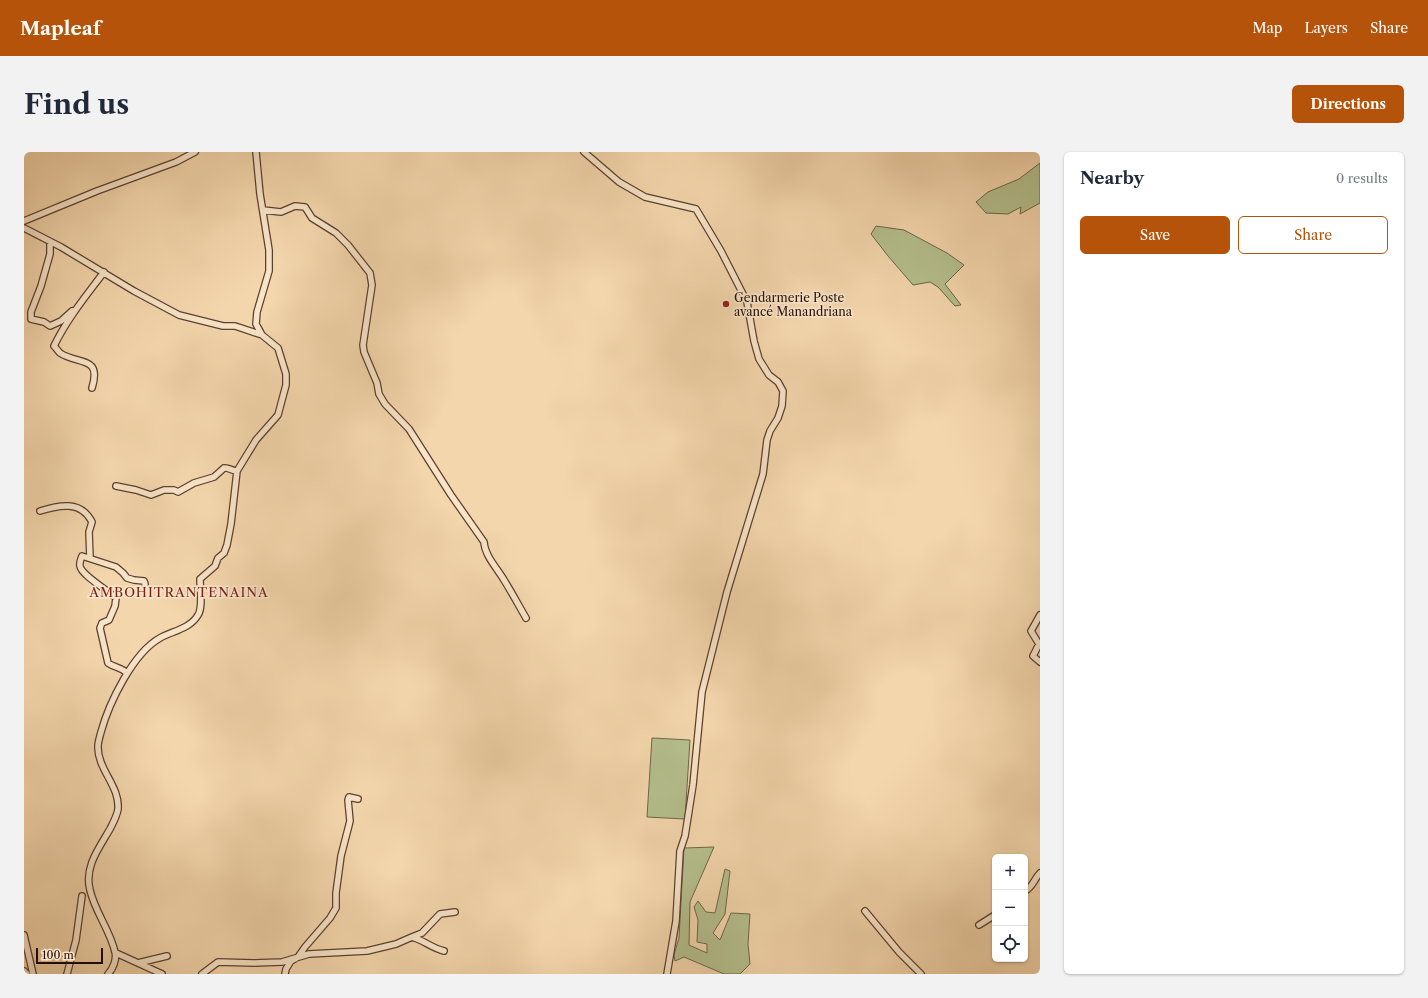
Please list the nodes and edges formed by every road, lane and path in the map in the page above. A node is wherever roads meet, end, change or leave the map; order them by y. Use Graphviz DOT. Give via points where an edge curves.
graph roads {
  1 [pos="195,152"];
  2 [pos="256,152"];
  3 [pos="584,152"];
  4 [pos="263,210"];
  5 [pos="24,221"];
  6 [pos="24,228"];
  7 [pos="50,242"];
  8 [pos="104,272"];
  9 [pos="76,309"];
  10 [pos="262,335"];
  11 [pos="92,388"];
  12 [pos="237,471"];
  13 [pos="116,486"];
  14 [pos="40,511"];
  15 [pos="90,558"];
  16 [pos="145,584"];
  17 [pos="1040,615"];
  18 [pos="526,618"];
  19 [pos="1040,662"];
  20 [pos="127,673"];
  21 [pos="358,799"];
  22 [pos="1040,873"];
  23 [pos="1026,890"];
  24 [pos="82,896"];
  25 [pos="865,911"];
  26 [pos="454,912"];
  27 [pos="992,917"];
  28 [pos="979,925"];
  29 [pos="24,935"];
  30 [pos="412,937"];
  31 [pos="444,951"];
  32 [pos="116,953"];
  33 [pos="167,956"];
  34 [pos="298,957"];
  35 [pos="138,963"];
  36 [pos="24,971"];
  37 [pos="27,974"];
  38 [pos="33,974"];
  39 [pos="68,974"];
  40 [pos="108,974"];
  41 [pos="162,974"];
  42 [pos="202,974"];
  43 [pos="285,974"];
  44 [pos="667,974"];
  45 [pos="921,974"];
  1 -- 5 [label="street" via="176,162"];
  2 -- 4 [label="street"];
  3 -- 44 [label="street" via="619,182 645,197 696,209 747,302 759,358 783,391 782,406 767,440 763,474 727,592 702,692 693,785 680,851 676,921"];
  4 -- 10 [label="street" via="269,250 269,271 256,324"];
  4 -- 18 [label="street" via="281,212 295,206 305,207 312,218 336,233 348,245 368,270 372,285 364,352 382,399 409,429 484,542 484,548"];
  6 -- 7 [label="street"];
  7 -- 8 [label="street"];
  7 -- 9 [label="street" via="50,254 31,319 50,326"];
  8 -- 9 [label="street"];
  8 -- 10 [label="street" via="179,315 223,326 235,326"];
  9 -- 11 [label="street" via="61,330 54,346 61,353 88,363 96,377"];
  10 -- 12 [label="street" via="278,348 286,374 286,385 278,415 256,440"];
  12 -- 13 [label="street" via="224,468 214,477 194,483 178,492 164,490 151,495"];
  12 -- 20 [label="street" via="227,545 215,566 200,579 199,614 192,623 160,638 147,648"];
  14 -- 15 [label="street" via="74,506 87,513 92,522 89,532"];
  15 -- 16 [label="street" via="116,567 127,578 144,581"];
  15 -- 20 [label="street" via="82,556 82,570 116,598 109,620 102,623 100,628 107,661"];
  17 -- 19 [label="street" via="1031,631 1039,644 1033,656"];
  20 -- 32 [label="street" via="114,697 98,745 101,763 117,797 118,810 98,848 88,877 94,904"];
  21 -- 34 [label="street" via="349,796 348,800 350,822 341,856 336,908"];
  22 -- 23 [label="street"];
  24 -- 39 [label="street"];
  25 -- 45 [label="street"];
  26 -- 30 [label="street" via="440,914 422,932"];
  27 -- 28 [label="street"];
  29 -- 38 [label="street"];
  30 -- 31 [label="street"];
  30 -- 34 [label="street" via="367,951 309,954"];
  32 -- 35 [label="street"];
  32 -- 40 [label="street" via="114,964"];
  33 -- 35 [label="street"];
  34 -- 42 [label="street" via="282,962 254,964 218,962"];
  34 -- 43 [label="street" via="291,961"];
  35 -- 41 [label="street"];
  36 -- 37 [label="street"];
}
